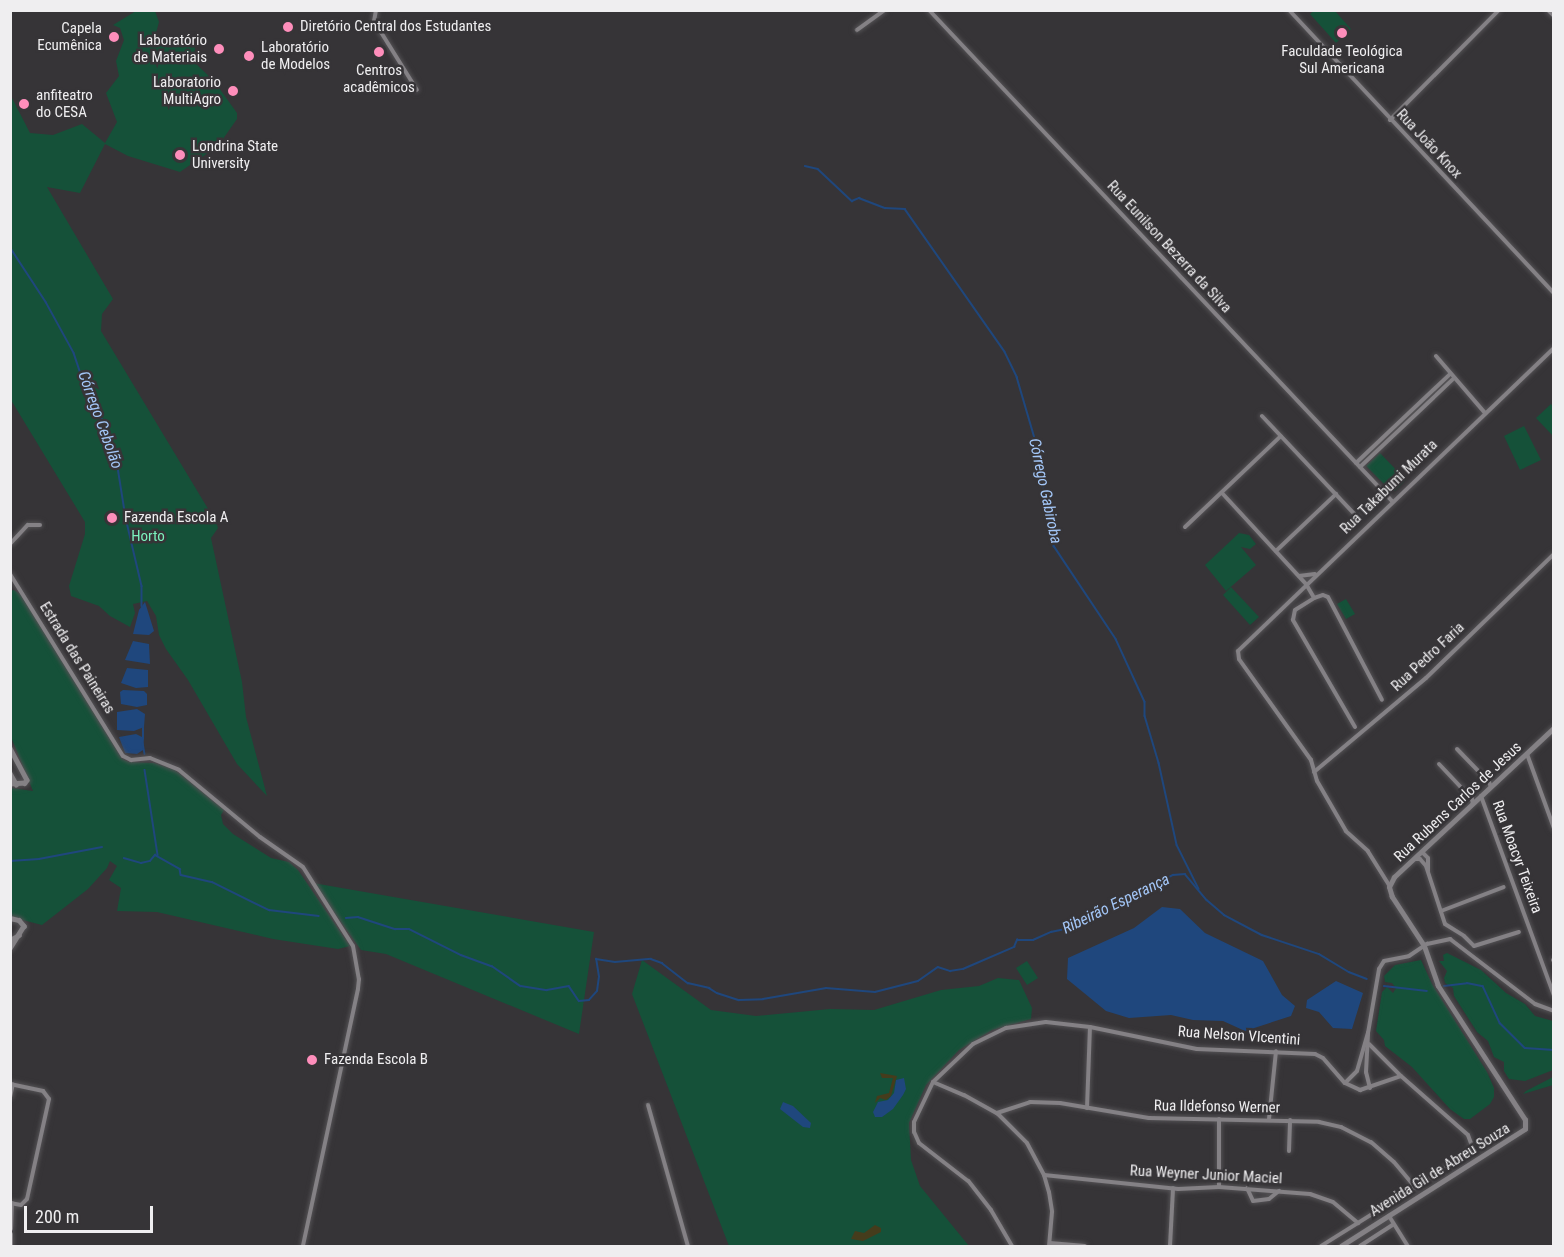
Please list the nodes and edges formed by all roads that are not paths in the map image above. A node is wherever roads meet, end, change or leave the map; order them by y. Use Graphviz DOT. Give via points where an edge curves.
graph roads {
  1 [pos="376,10"];
  2 [pos="885,10"];
  3 [pos="929,10"];
  4 [pos="1289,10"];
  5 [pos="1499,10"];
  6 [pos="1548,10"];
  7 [pos="1554,16"];
  8 [pos="857,30"];
  9 [pos="417,90"];
  10 [pos="1390,120"];
  11 [pos="1554,293"];
  12 [pos="1554,348"];
  13 [pos="1436,356"];
  14 [pos="1450,374"];
  15 [pos="1454,378"];
  16 [pos="1485,412"];
  17 [pos="1262,416"];
  18 [pos="1403,418"];
  19 [pos="1407,423"];
  20 [pos="1281,436"];
  21 [pos="1356,462"];
  22 [pos="1360,467"];
  23 [pos="1222,493"];
  24 [pos="1336,494"];
  25 [pos="1392,501"];
  26 [pos="1358,518"];
  27 [pos="40,525"];
  28 [pos="1185,527"];
  29 [pos="10,544"];
  30 [pos="1276,551"];
  31 [pos="1554,554"];
  32 [pos="1292,569"];
  33 [pos="10,574"];
  34 [pos="1316,574"];
  35 [pos="1299,576"];
  36 [pos="1305,585"];
  37 [pos="1314,598"];
  38 [pos="1382,700"];
  39 [pos="1355,727"];
  40 [pos="1554,728"];
  41 [pos="10,748"];
  42 [pos="1457,748"];
  43 [pos="1527,754"];
  44 [pos="1439,764"];
  45 [pos="1314,772"];
  46 [pos="10,773"];
  47 [pos="13,784"];
  48 [pos="1491,787"];
  49 [pos="1481,796"];
  50 [pos="1473,804"];
  51 [pos="1554,828"];
  52 [pos="1422,852"];
  53 [pos="1415,859"];
  54 [pos="1428,875"];
  55 [pos="1389,885"];
  56 [pos="1504,887"];
  57 [pos="1441,911"];
  58 [pos="10,918"];
  59 [pos="1519,932"];
  60 [pos="19,935"];
  61 [pos="10,940"];
  62 [pos="1424,946"];
  63 [pos="10,948"];
  64 [pos="1554,995"];
  65 [pos="1553,1009"];
  66 [pos="1090,1027"];
  67 [pos="1368,1033"];
  68 [pos="1363,1042"];
  69 [pos="1369,1043"];
  70 [pos="1276,1051"];
  71 [pos="1401,1076"];
  72 [pos="933,1082"];
  73 [pos="1345,1083"];
  74 [pos="12,1084"];
  75 [pos="1370,1088"];
  76 [pos="10,1097"];
  77 [pos="648,1105"];
  78 [pos="1087,1108"];
  79 [pos="997,1113"];
  80 [pos="1219,1119"];
  81 [pos="1269,1119"];
  82 [pos="1290,1120"];
  83 [pos="1289,1151"];
  84 [pos="1044,1175"];
  85 [pos="1219,1187"];
  86 [pos="1173,1188"];
  87 [pos="1247,1188"];
  88 [pos="1415,1188"];
  89 [pos="1279,1191"];
  90 [pos="11,1203"];
  91 [pos="1389,1216"];
  92 [pos="1358,1223"];
  93 [pos="1394,1224"];
  94 [pos="11,1229"];
  95 [pos="11,1235"];
  96 [pos="1050,1245"];
  97 [pos="11,1246"];
  98 [pos="303,1246"];
  99 [pos="687,1246"];
  100 [pos="1012,1246"];
  101 [pos="1085,1246"];
  102 [pos="1170,1246"];
  103 [pos="1321,1246"];
  104 [pos="1341,1246"];
  105 [pos="1360,1246"];
  106 [pos="1408,1246"];
  1 -- 9 [label="street" via="374,21"];
  2 -- 8 [label="street"];
  3 -- 21 [label="street, Rua Eunilson Bezerra da Silva"];
  4 -- 10 [label="street, Rua João Knox"];
  5 -- 10 [label="street"];
  6 -- 7 [label="street"];
  10 -- 11 [label="street, Rua João Knox"];
  12 -- 16 [label="street, Rua Takabumi Murata"];
  13 -- 14 [label="street"];
  14 -- 15 [label="street"];
  14 -- 18 [label="street"];
  15 -- 16 [label="street"];
  15 -- 19 [label="street"];
  16 -- 25 [label="street, Rua Takabumi Murata"];
  17 -- 20 [label="street"];
  18 -- 19 [label="street"];
  18 -- 21 [label="street"];
  19 -- 22 [label="street"];
  20 -- 23 [label="street"];
  20 -- 24 [label="street"];
  21 -- 22 [label="street, Rua Eunilson Bezerra da Silva"];
  22 -- 25 [label="street, Rua Eunilson Bezerra da Silva"];
  23 -- 28 [label="street"];
  23 -- 30 [label="street"];
  24 -- 26 [label="street"];
  24 -- 30 [label="street"];
  25 -- 34 [label="street, Rua Takabumi Murata"];
  27 -- 29 [label="street" via="27,525"];
  30 -- 32 [label="street"];
  31 -- 45 [label="street, Rua Pedro Faria" via="1426,678"];
  32 -- 35 [label="street"];
  32 -- 36 [label="street"];
  33 -- 98 [label="street, Estrada das Paineiras" via="123,756 130,760 150,758 179,770 303,867 353,946 358,989"];
  34 -- 35 [label="street"];
  34 -- 36 [label="street, Rua Takabumi Murata"];
  35 -- 36 [label="street"];
  36 -- 37 [label="street"];
  36 -- 45 [label="street, Rua Takabumi Murata" via="1238,651 1239,660 1303,748"];
  37 -- 38 [label="street" via="1328,597"];
  37 -- 39 [label="street" via="1295,610 1293,620"];
  40 -- 43 [label="street, Rua Rubens Carlos de Jesus"];
  41 -- 47 [label="street" via="27,780"];
  42 -- 48 [label="street"];
  43 -- 48 [label="street, Rua Rubens Carlos de Jesus"];
  43 -- 51 [label="street"];
  44 -- 50 [label="street"];
  45 -- 55 [label="street" via="1346,831 1368,851"];
  46 -- 47 [label="street"];
  48 -- 49 [label="street, Rua Rubens Carlos de Jesus"];
  49 -- 50 [label="street, Rua Rubens Carlos de Jesus"];
  49 -- 64 [label="street, Rua Moacyr Teixeira"];
  50 -- 52 [label="street, Rua Rubens Carlos de Jesus"];
  52 -- 53 [label="street, Rua Rubens Carlos de Jesus"];
  52 -- 54 [label="street" via="1428,858"];
  53 -- 54 [label="street" via="1423,862"];
  53 -- 55 [label="street, Rua Rubens Carlos de Jesus"];
  54 -- 57 [label="street"];
  55 -- 62 [label="street" via="1392,897"];
  56 -- 57 [label="street"];
  57 -- 59 [label="street" via="1446,926 1475,946"];
  58 -- 60 [label="street" via="23,924"];
  60 -- 61 [label="street"];
  60 -- 63 [label="street"];
  62 -- 65 [label="street" via="1452,940 1535,1004"];
  62 -- 67 [label="street" via="1409,956 1381,963"];
  62 -- 91 [label="street, Avenida Gil de Abreu Souza" via="1438,986 1526,1124 1522,1132"];
  66 -- 70 [label="street, Rua Nelson VIcentini" via="1197,1048"];
  66 -- 72 [label="street, Rua Nelson VIcentini" via="1046,1022 1006,1028 973,1044"];
  66 -- 78 [label="street"];
  67 -- 68 [label="street"];
  67 -- 69 [label="street"];
  68 -- 69 [label="street"];
  68 -- 73 [label="street" via="1357,1071"];
  69 -- 71 [label="street"];
  69 -- 75 [label="street" via="1366,1072"];
  70 -- 73 [label="street, Rua Nelson VIcentini" via="1315,1054"];
  70 -- 81 [label="street"];
  71 -- 75 [label="street"];
  71 -- 88 [label="street" via="1468,1135 1472,1146 1465,1156"];
  72 -- 79 [label="street"];
  72 -- 100 [label="street, Rua Nelson VIcentini" via="914,1122 919,1143 968,1181"];
  73 -- 75 [label="street" via="1356,1089"];
  74 -- 76 [label="street"];
  74 -- 90 [label="street" via="48,1094 49,1100 26,1202"];
  77 -- 99 [label="street"];
  78 -- 79 [label="street, Rua Ildefonso Werner" via="1030,1102"];
  78 -- 80 [label="street, Rua Ildefonso Werner" via="1149,1118"];
  79 -- 84 [label="street" via="1027,1143"];
  80 -- 81 [label="street, Rua Ildefonso Werner"];
  80 -- 85 [label="street"];
  81 -- 82 [label="street, Rua Ildefonso Werner"];
  82 -- 83 [label="street"];
  82 -- 88 [label="street, Rua Ildefonso Werner" via="1319,1122 1357,1134 1395,1162"];
  84 -- 86 [label="street, Rua Weyner Junior Maciel"];
  84 -- 96 [label="street" via="1052,1212"];
  85 -- 86 [label="street, Rua Weyner Junior Maciel"];
  85 -- 87 [label="street, Rua Weyner Junior Maciel"];
  86 -- 102 [label="street"];
  87 -- 89 [label="street, Rua Weyner Junior Maciel"];
  87 -- 89 [label="street" via="1253,1200 1269,1199"];
  88 -- 92 [label="street"];
  89 -- 92 [label="street, Rua Weyner Junior Maciel" via="1322,1196"];
  90 -- 94 [label="street"];
  91 -- 93 [label="street"];
  91 -- 104 [label="street, Avenida Gil de Abreu Souza"];
  92 -- 103 [label="street"];
  93 -- 105 [label="street"];
  93 -- 106 [label="street"];
  95 -- 97 [label="street"];
  96 -- 101 [label="street"];
}
